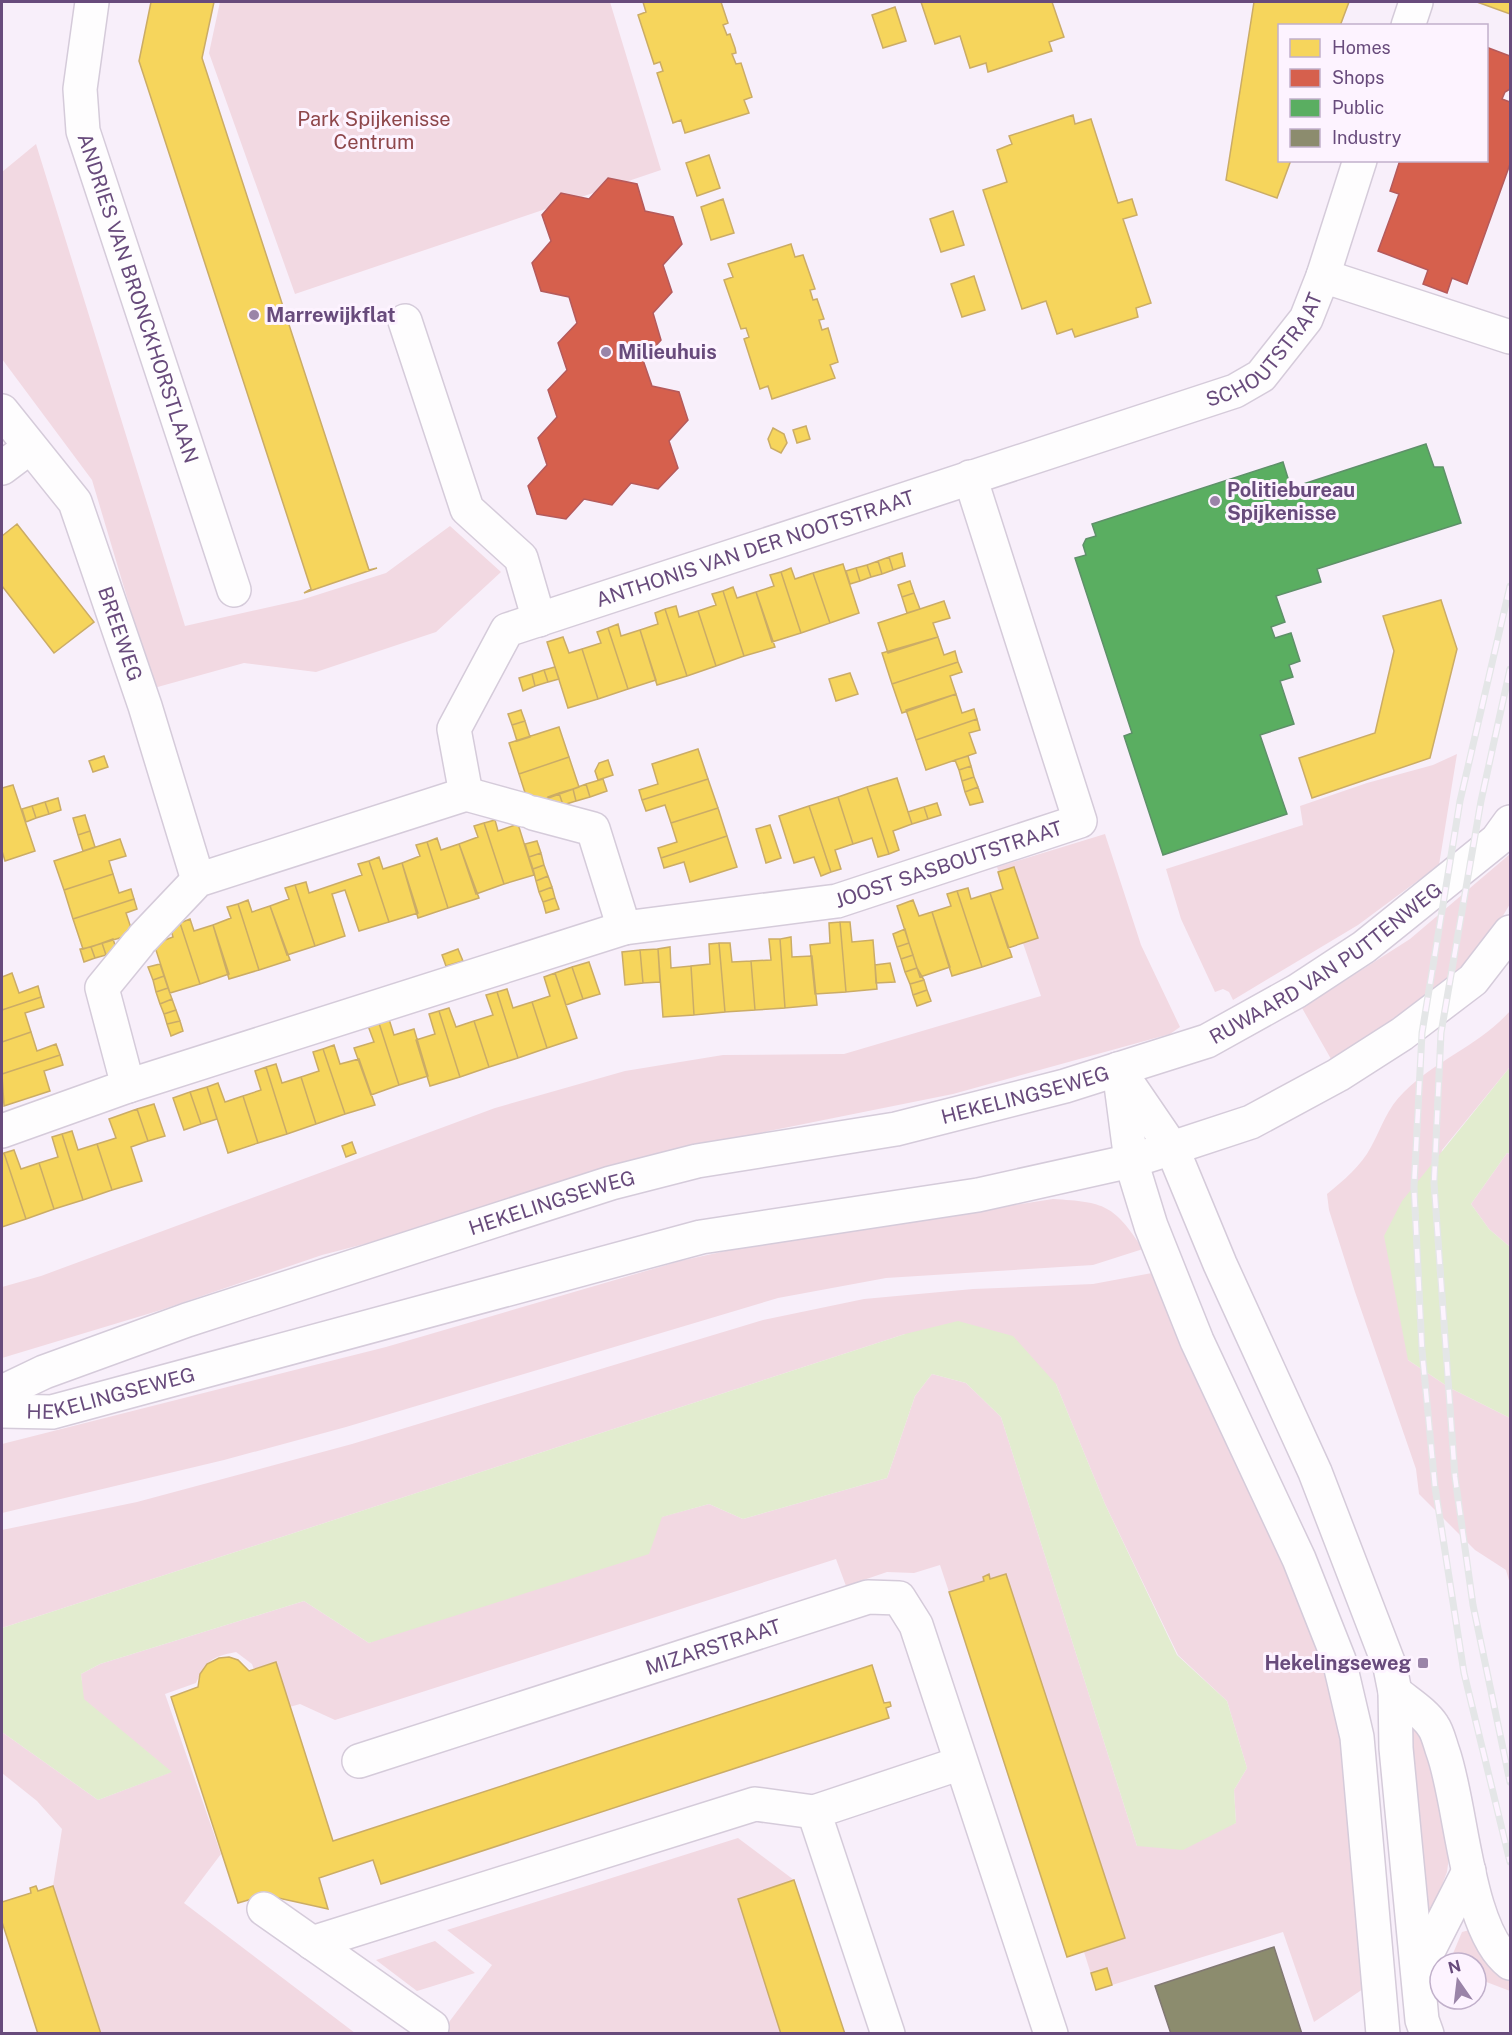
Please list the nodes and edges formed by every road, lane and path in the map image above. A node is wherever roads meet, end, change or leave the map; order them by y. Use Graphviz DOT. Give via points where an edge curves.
graph roads {
  1 [pos="92,2"];
  2 [pos="1359,162"];
  3 [pos="1323,276"];
  4 [pos="405,321"];
  5 [pos="1510,337"];
  6 [pos="2,411"];
  7 [pos="30,447"];
  8 [pos="2,468"];
  9 [pos="1002,468"];
  10 [pos="970,477"];
  11 [pos="234,590"];
  12 [pos="539,620"];
  13 [pos="466,794"];
  14 [pos="1510,822"];
  15 [pos="198,880"];
  16 [pos="624,928"];
  17 [pos="1510,932"];
  18 [pos="1118,1069"];
  19 [pos="128,1086"];
  20 [pos="2,1131"];
  21 [pos="1172,1149"];
  22 [pos="1131,1161"];
  23 [pos="2,1392"];
  24 [pos="2,1411"];
  25 [pos="1395,1692"];
  26 [pos="359,1761"];
  27 [pos="961,1763"];
  28 [pos="814,1812"];
  29 [pos="1469,1871"];
  30 [pos="264,1909"];
  31 [pos="312,1943"];
  32 [pos="1510,1963"];
  33 [pos="1417,1971"];
  34 [pos="432,2027"];
  35 [pos="888,2034"];
  36 [pos="1051,2034"];
  37 [pos="1383,2034"];
  38 [pos="1427,2034"];
  1 -- 11 [label="street, ANDRIES VAN BRONCKHORSTLAAN" via="80,89 83,131"];
  2 -- 3 [label="street"];
  3 -- 5 [label="street, SCHOUTSTRAAT"];
  3 -- 9 [label="street, SCHOUTSTRAAT" via="1306,319 1261,376 1235,391"];
  4 -- 12 [label="street" via="467,509 521,558"];
  6 -- 7 [label="street, BREEWEG"];
  7 -- 8 [label="street"];
  7 -- 15 [label="street, BREEWEG" via="75,502 145,706"];
  9 -- 10 [label="street, ANTHONIS VAN DER NOOTSTRAAT"];
  10 -- 12 [label="street, ANTHONIS VAN DER NOOTSTRAAT"];
  10 -- 16 [label="street, JOOST SASBOUTSTRAAT" via="1080,821 837,900"];
  12 -- 13 [label="street, ANTHONIS VAN DER NOOTSTRAAT" via="507,630 454,729"];
  13 -- 15 [label="street"];
  13 -- 16 [label="street" via="592,829"];
  14 -- 18 [label="street, RUWAARD VAN PUTTENWEG" via="1497,840 1428,898 1297,992 1207,1041"];
  15 -- 19 [label="street" via="102,988"];
  16 -- 19 [label="street"];
  17 -- 21 [label="street" via="1473,980 1402,1034 1338,1075 1251,1122"];
  18 -- 21 [label="street, HEKELINGSEWEG"];
  18 -- 22 [label="street, HEKELINGSEWEG"];
  18 -- 23 [label="street, HEKELINGSEWEG" via="896,1129 697,1161 611,1183 187,1320 44,1372"];
  19 -- 20 [label="street"];
  21 -- 22 [label="street"];
  21 -- 25 [label="street, HEKELINGSEWEG" via="1315,1472 1356,1572"];
  22 -- 24 [label="street, HEKELINGSEWEG" via="978,1195 701,1238 52,1412"];
  22 -- 37 [label="street, HEKELINGSEWEG" via="1151,1226 1197,1341 1299,1559 1339,1660 1357,1737"];
  25 -- 29 [label="street" via="1433,1725 1447,1764"];
  25 -- 33 [label="street, HEKELINGSEWEG" via="1396,1748"];
  26 -- 27 [label="street, MIZARSTRAAT" via="868,1597 899,1598 916,1625"];
  27 -- 28 [label="street"];
  27 -- 36 [label="street, MIZARSTRAAT"];
  28 -- 31 [label="street" via="755,1804"];
  28 -- 35 [label="street"];
  29 -- 32 [label="street" via="1484,1926 1498,1954"];
  29 -- 33 [label="street"];
  30 -- 31 [label="street"];
  31 -- 34 [label="street"];
  33 -- 38 [label="street, HEKELINGSEWEG"];
}
